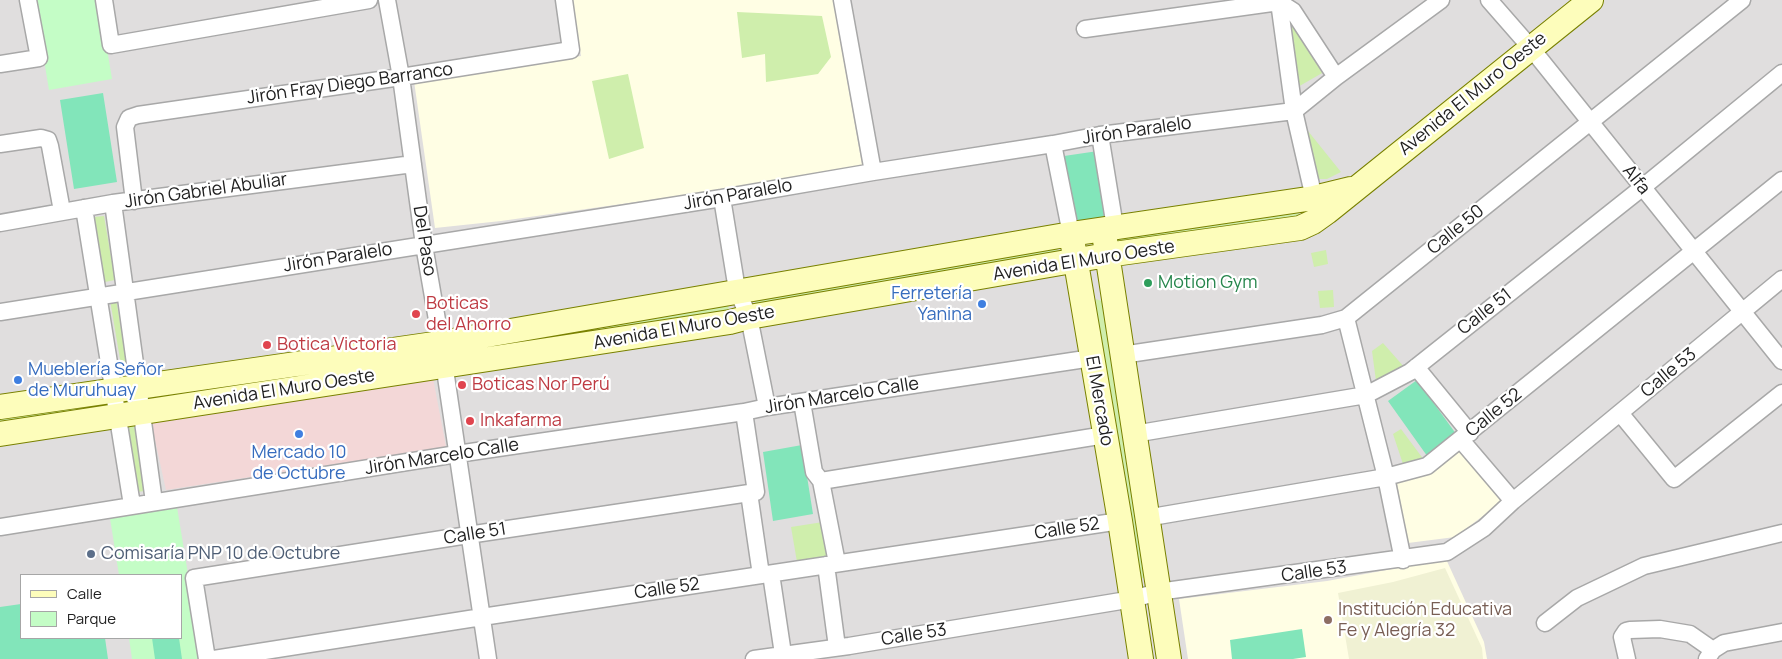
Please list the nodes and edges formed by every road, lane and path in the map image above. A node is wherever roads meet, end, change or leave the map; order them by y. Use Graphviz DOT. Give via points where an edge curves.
graph roads {
  1 [pos="28,0"];
  2 [pos="104,0"];
  3 [pos="369,0"];
  4 [pos="387,0"];
  5 [pos="564,0"];
  6 [pos="842,0"];
  7 [pos="1441,0"];
  8 [pos="1489,0"];
  9 [pos="1591,0"];
  10 [pos="1742,0"];
  11 [pos="1279,2"];
  12 [pos="1085,29"];
  13 [pos="1532,48"];
  14 [pos="0,64"];
  15 [pos="1782,73"];
  16 [pos="401,77"];
  17 [pos="1336,77"];
  18 [pos="1294,111"];
  19 [pos="1590,122"];
  20 [pos="1100,135"];
  21 [pos="0,144"];
  22 [pos="1053,144"];
  23 [pos="413,164"];
  24 [pos="873,172"];
  25 [pos="1782,180"];
  26 [pos="1642,187"];
  27 [pos="1356,188"];
  28 [pos="722,198"];
  29 [pos="1314,198"];
  30 [pos="134,201"];
  31 [pos="114,203"];
  32 [pos="84,208"];
  33 [pos="62,211"];
  34 [pos="0,223"];
  35 [pos="1109,228"];
  36 [pos="1071,234"];
  37 [pos="424,245"];
  38 [pos="1694,251"];
  39 [pos="1107,255"];
  40 [pos="1075,261"];
  41 [pos="1782,279"];
  42 [pos="737,290"];
  43 [pos="126,291"];
  44 [pos="98,296"];
  45 [pos="0,312"];
  46 [pos="1742,312"];
  47 [pos="749,317"];
  48 [pos="1346,318"];
  49 [pos="441,343"];
  50 [pos="1122,355"];
  51 [pos="1092,358"];
  52 [pos="1782,361"];
  53 [pos="444,366"];
  54 [pos="1416,367"];
  55 [pos="138,386"];
  56 [pos="113,390"];
  57 [pos="1782,393"];
  58 [pos="1366,396"];
  59 [pos="802,402"];
  60 [pos="0,407"];
  61 [pos="766,407"];
  62 [pos="142,412"];
  63 [pos="744,412"];
  64 [pos="1620,412"];
  65 [pos="117,416"];
  66 [pos="0,434"];
  67 [pos="1134,434"];
  68 [pos="1105,435"];
  69 [pos="1465,436"];
  70 [pos="457,454"];
  71 [pos="1386,477"];
  72 [pos="821,481"];
  73 [pos="753,493"];
  74 [pos="1513,501"];
  75 [pos="154,502"];
  76 [pos="132,505"];
  77 [pos="1146,518"];
  78 [pos="1120,521"];
  79 [pos="0,527"];
  80 [pos="1782,533"];
  81 [pos="468,535"];
  82 [pos="1403,560"];
  83 [pos="832,564"];
  84 [pos="766,574"];
  85 [pos="1158,592"];
  86 [pos="1132,599"];
  87 [pos="482,616"];
  88 [pos="1545,623"];
  89 [pos="1782,632"];
  90 [pos="845,651"];
  91 [pos="1710,654"];
  92 [pos="776,656"];
  93 [pos="207,659"];
  94 [pos="214,659"];
  95 [pos="488,659"];
  96 [pos="754,659"];
  97 [pos="1141,659"];
  98 [pos="1170,659"];
  99 [pos="1627,659"];
  1 -- 14 [label="street" via="39,58"];
  2 -- 3 [label="street" via="111,45"];
  4 -- 16 [label="street, Del Paso"];
  5 -- 16 [label="street, Jirón Fray Diego Barranco" via="571,50"];
  6 -- 24 [label="street"];
  7 -- 17 [label="street"];
  8 -- 13 [label="street, Alfa"];
  9 -- 13 [label="main road, Avenida El Muro Oeste"];
  10 -- 19 [label="street, Calle 50"];
  11 -- 12 [label="street"];
  11 -- 17 [label="street" via="1293,10"];
  11 -- 18 [label="street"];
  13 -- 19 [label="street, Alfa"];
  13 -- 27 [label="main road, Avenida El Muro Oeste"];
  15 -- 26 [label="street, Calle 51"];
  16 -- 23 [label="street, Del Paso"];
  16 -- 30 [label="street, Jirón Fray Diego Barranco" via="128,118 125,127"];
  17 -- 18 [label="street"];
  18 -- 20 [label="street, Jirón Paralelo"];
  18 -- 29 [label="street"];
  19 -- 26 [label="street, Alfa"];
  19 -- 48 [label="street, Calle 50"];
  20 -- 22 [label="street, Jirón Paralelo"];
  20 -- 35 [label="street"];
  21 -- 33 [label="street" via="41,138 48,140"];
  22 -- 24 [label="street, Jirón Paralelo"];
  22 -- 36 [label="street, El Mercado"];
  23 -- 30 [label="street, Jirón Gabriel Abuliar"];
  23 -- 37 [label="street, Del Paso"];
  24 -- 28 [label="street, Jirón Paralelo"];
  25 -- 38 [label="street, Calle 52"];
  26 -- 38 [label="street, Alfa"];
  26 -- 54 [label="street, Calle 51"];
  27 -- 29 [label="main road, Avenida El Muro Oeste"];
  27 -- 39 [label="main road, Avenida El Muro Oeste" via="1313,222 1300,228"];
  28 -- 37 [label="street, Jirón Paralelo"];
  28 -- 42 [label="street"];
  29 -- 35 [label="main road, Avenida El Muro Oeste"];
  30 -- 31 [label="street, Jirón Gabriel Abuliar"];
  31 -- 32 [label="street, Jirón Gabriel Abuliar"];
  31 -- 43 [label="street"];
  32 -- 33 [label="street, Jirón Gabriel Abuliar"];
  32 -- 44 [label="street"];
  33 -- 34 [label="street, Jirón Gabriel Abuliar"];
  35 -- 36 [label="main road, Avenida El Muro Oeste"];
  35 -- 39 [label="main road, El Mercado"];
  36 -- 40 [label="main road, El Mercado"];
  36 -- 42 [label="main road, Avenida El Muro Oeste"];
  37 -- 43 [label="street, Jirón Paralelo"];
  37 -- 49 [label="street, Del Paso"];
  38 -- 46 [label="street, Alfa"];
  38 -- 69 [label="street, Calle 52"];
  39 -- 40 [label="main road, Avenida El Muro Oeste"];
  39 -- 50 [label="main road, El Mercado"];
  40 -- 47 [label="main road, Avenida El Muro Oeste"];
  40 -- 51 [label="main road, El Mercado"];
  41 -- 46 [label="street, Calle 53"];
  42 -- 47 [label="street"];
  42 -- 49 [label="main road, Avenida El Muro Oeste"];
  43 -- 44 [label="street, Jirón Paralelo"];
  43 -- 55 [label="street"];
  44 -- 45 [label="street, Jirón Paralelo"];
  44 -- 56 [label="street"];
  46 -- 52 [label="street, Alfa"];
  46 -- 64 [label="street, Calle 53"];
  47 -- 53 [label="main road, Avenida El Muro Oeste"];
  47 -- 61 [label="street"];
  48 -- 50 [label="street, Calle 50" via="1322,325"];
  48 -- 58 [label="street"];
  49 -- 53 [label="street, Del Paso"];
  49 -- 55 [label="main road, Avenida El Muro Oeste"];
  50 -- 67 [label="main road, El Mercado"];
  51 -- 59 [label="street, Jirón Marcelo Calle"];
  51 -- 68 [label="main road, El Mercado"];
  53 -- 62 [label="main road, Avenida El Muro Oeste"];
  53 -- 70 [label="street, Del Paso"];
  54 -- 58 [label="street, Calle 51"];
  54 -- 69 [label="street"];
  55 -- 56 [label="main road, Avenida El Muro Oeste"];
  55 -- 62 [label="street"];
  56 -- 60 [label="main road, Avenida El Muro Oeste"];
  56 -- 65 [label="street"];
  57 -- 64 [label="street" via="1674,480"];
  58 -- 67 [label="street, Calle 51"];
  58 -- 71 [label="street"];
  59 -- 61 [label="street, Jirón Marcelo Calle"];
  59 -- 72 [label="street" via="814,472"];
  61 -- 63 [label="street, Jirón Marcelo Calle"];
  62 -- 65 [label="main road, Avenida El Muro Oeste"];
  62 -- 75 [label="street"];
  63 -- 70 [label="street, Jirón Marcelo Calle"];
  63 -- 73 [label="street"];
  64 -- 74 [label="street, Calle 53"];
  65 -- 66 [label="main road, Avenida El Muro Oeste"];
  65 -- 76 [label="street"];
  67 -- 77 [label="main road, El Mercado"];
  68 -- 72 [label="street"];
  68 -- 78 [label="main road, El Mercado"];
  69 -- 71 [label="street, Calle 52" via="1427,466"];
  69 -- 74 [label="street"];
  70 -- 75 [label="street, Jirón Marcelo Calle"];
  70 -- 81 [label="street, Del Paso"];
  71 -- 77 [label="street, Calle 52"];
  71 -- 82 [label="street"];
  72 -- 83 [label="street"];
  73 -- 81 [label="street, Calle 51"];
  73 -- 84 [label="street"];
  74 -- 82 [label="street, Calle 53" via="1484,528 1447,552"];
  75 -- 76 [label="street, Jirón Marcelo Calle"];
  76 -- 79 [label="street, Jirón Marcelo Calle"];
  77 -- 85 [label="main road, El Mercado"];
  78 -- 83 [label="street, Calle 52"];
  78 -- 86 [label="main road, El Mercado"];
  80 -- 88 [label="street" via="1644,566 1578,598"];
  81 -- 87 [label="street, Del Paso"];
  81 -- 93 [label="street, Calle 51" via="194,578"];
  82 -- 85 [label="street, Calle 53"];
  83 -- 84 [label="street, Calle 52"];
  83 -- 90 [label="street"];
  84 -- 87 [label="street, Calle 52"];
  84 -- 92 [label="street"];
  85 -- 86 [label="street, Calle 53"];
  85 -- 98 [label="main road, El Mercado"];
  86 -- 90 [label="street, Calle 53"];
  86 -- 97 [label="main road, El Mercado"];
  87 -- 94 [label="street, Calle 52"];
  87 -- 95 [label="street, Del Paso"];
  89 -- 91 [label="street" via="1724,643"];
  90 -- 92 [label="street, Calle 53"];
  91 -- 99 [label="street" via="1690,634 1660,629 1630,630 1622,637"];
  92 -- 96 [label="street, Calle 53"];
}
